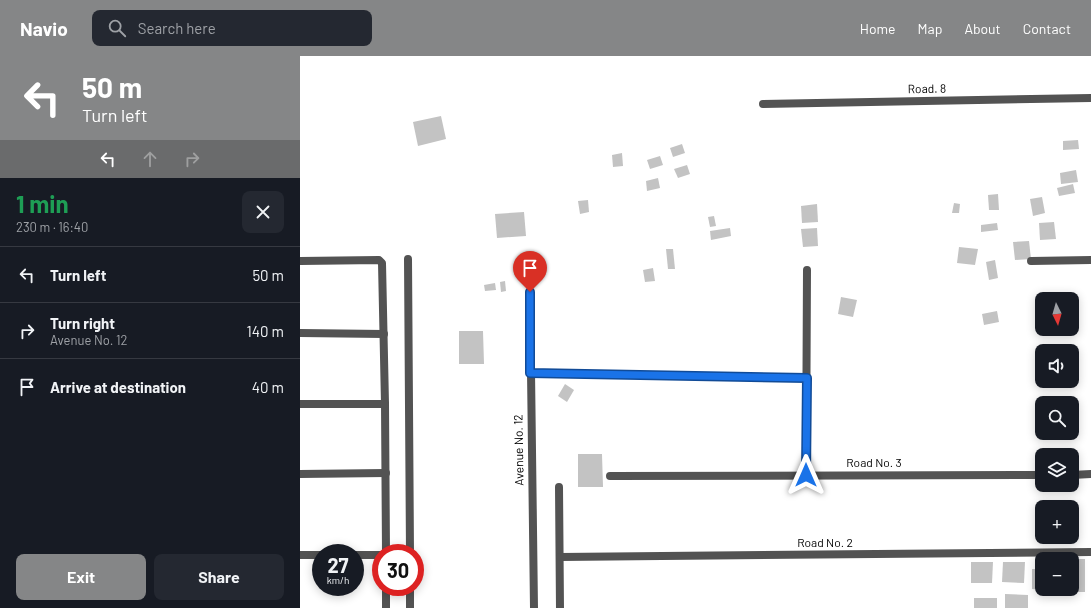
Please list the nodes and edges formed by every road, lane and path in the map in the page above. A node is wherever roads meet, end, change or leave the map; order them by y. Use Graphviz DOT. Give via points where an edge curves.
graph roads {
  1 [pos="1091,98"];
  2 [pos="763,104"];
  3 [pos="408,260"];
  4 [pos="1091,260"];
  5 [pos="300,261"];
  6 [pos="1031,261"];
  7 [pos="807,270"];
  8 [pos="530,292"];
  9 [pos="300,333"];
  10 [pos="384,334"];
  11 [pos="530,373"];
  12 [pos="807,378"];
  13 [pos="300,404"];
  14 [pos="385,404"];
  15 [pos="386,473"];
  16 [pos="300,474"];
  17 [pos="1079,474"];
  18 [pos="1091,474"];
  19 [pos="806,475"];
  20 [pos="1035,475"];
  21 [pos="610,476"];
  22 [pos="559,487"];
  23 [pos="386,544"];
  24 [pos="410,544"];
  25 [pos="1091,552"];
  26 [pos="300,555"];
  27 [pos="312,555"];
  28 [pos="560,557"];
  29 [pos="386,596"];
  30 [pos="410,596"];
  31 [pos="386,608"];
  32 [pos="410,608"];
  33 [pos="534,608"];
  34 [pos="560,608"];
  1 -- 2 [label="street, Road. 8"];
  3 -- 24 [label="street"];
  4 -- 6 [label="street"];
  5 -- 10 [label="street" via="379,260 383,266"];
  7 -- 12 [label="street"];
  8 -- 11 [label="street, Avenue No. 12"];
  9 -- 10 [label="street"];
  10 -- 14 [label="street"];
  11 -- 12 [label="street"];
  11 -- 33 [label="street, Avenue No. 12"];
  12 -- 19 [label="street"];
  13 -- 14 [label="street"];
  14 -- 15 [label="street"];
  15 -- 16 [label="street"];
  15 -- 23 [label="street"];
  17 -- 18 [label="street"];
  19 -- 20 [label="street, Road No. 3"];
  19 -- 21 [label="street, Road No. 3"];
  22 -- 28 [label="street"];
  25 -- 28 [label="street, Road No. 2"];
  26 -- 27 [label="street"];
  28 -- 34 [label="street"];
  29 -- 31 [label="street"];
  30 -- 32 [label="street"];
}
